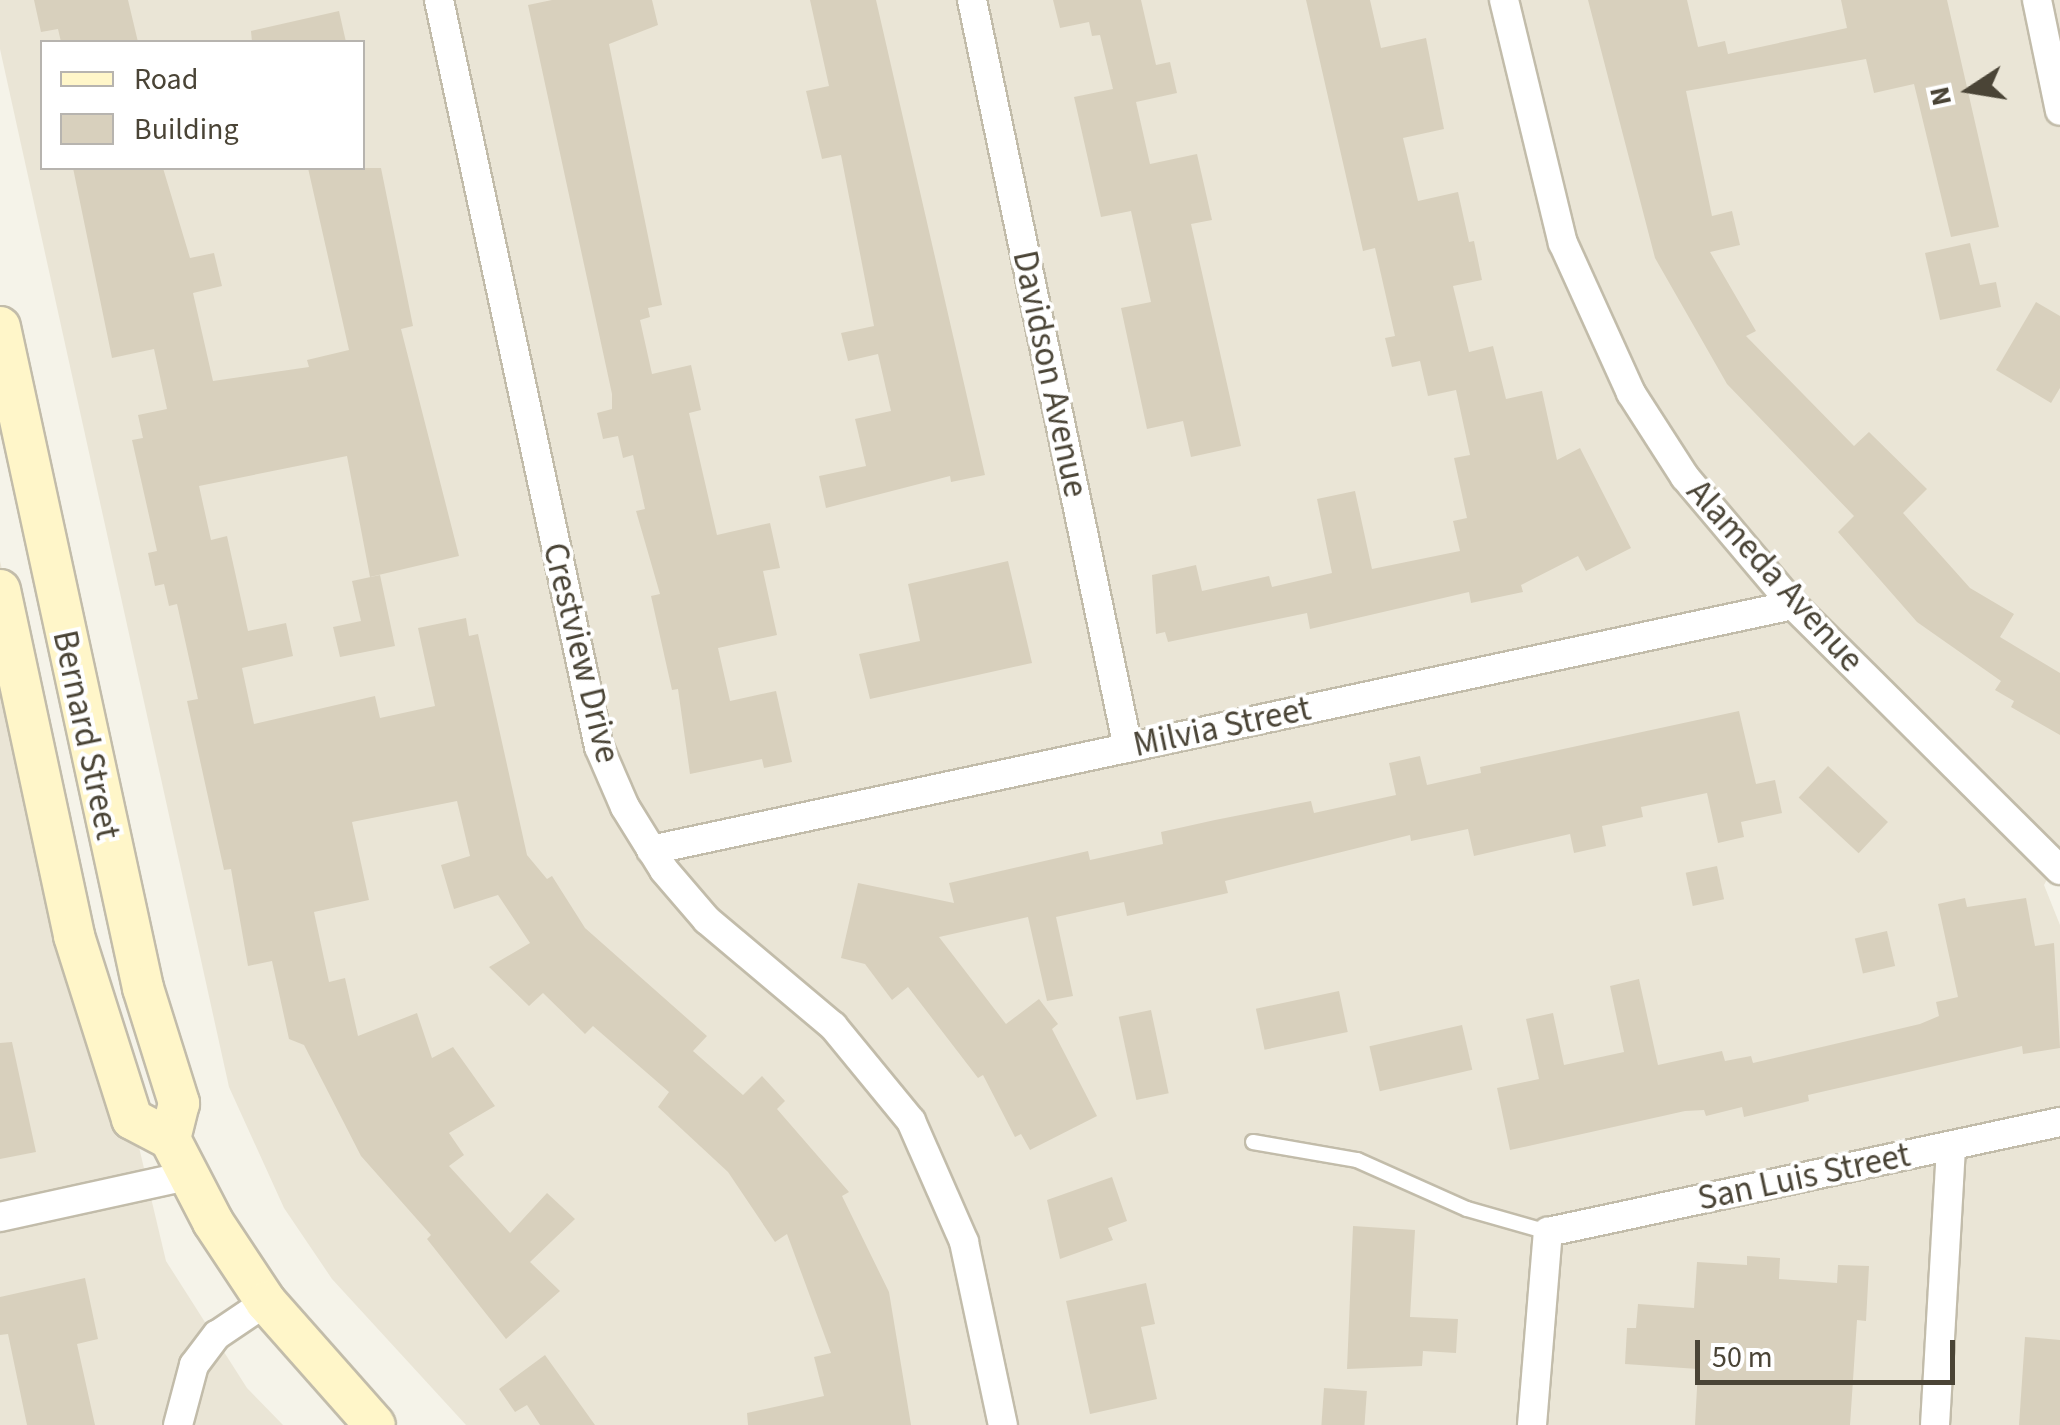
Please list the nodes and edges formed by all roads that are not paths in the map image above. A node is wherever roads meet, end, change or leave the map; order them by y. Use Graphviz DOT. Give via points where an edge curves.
graph roads {
  1 [pos="439,0"];
  2 [pos="972,0"];
  3 [pos="1504,0"];
  4 [pos="2037,0"];
  5 [pos="2060,111"];
  6 [pos="0,327"];
  7 [pos="0,590"];
  8 [pos="1793,605"];
  9 [pos="1128,748"];
  10 [pos="651,850"];
  11 [pos="2060,870"];
  12 [pos="2060,1122"];
  13 [pos="170,1138"];
  14 [pos="1253,1142"];
  15 [pos="1951,1146"];
  16 [pos="187,1176"];
  17 [pos="0,1217"];
  18 [pos="1548,1232"];
  19 [pos="266,1302"];
  20 [pos="178,1425"];
  21 [pos="374,1425"];
  22 [pos="1003,1425"];
  23 [pos="1532,1425"];
  24 [pos="1936,1425"];
  1 -- 10 [label="street, Crestview Drive" via="582,686 599,747"];
  2 -- 9 [label="street, Davidson Avenue"];
  3 -- 8 [label="street, Alameda Avenue" via="1535,148 1594,320 1684,477"];
  4 -- 5 [label="street"];
  6 -- 13 [label="street, Bernard Street" via="142,988 179,1103"];
  7 -- 13 [label="street, Bernard Street" via="97,1024 132,1119"];
  8 -- 9 [label="street, Milvia Street"];
  8 -- 11 [label="street, Alameda Avenue"];
  9 -- 10 [label="street, Milvia Street"];
  10 -- 22 [label="street, Crestview Drive" via="707,920 833,1026 910,1121 964,1242"];
  12 -- 15 [label="street, San Luis Street"];
  13 -- 16 [label="street, Bernard Street"];
  14 -- 18 [label="lane" via="1356,1160 1468,1209"];
  15 -- 18 [label="street, San Luis Street"];
  15 -- 24 [label="street"];
  16 -- 17 [label="street"];
  16 -- 19 [label="street, Bernard Street"];
  18 -- 23 [label="street"];
  19 -- 20 [label="street" via="217,1336 194,1365"];
  19 -- 21 [label="street, Bernard Street"];
}
